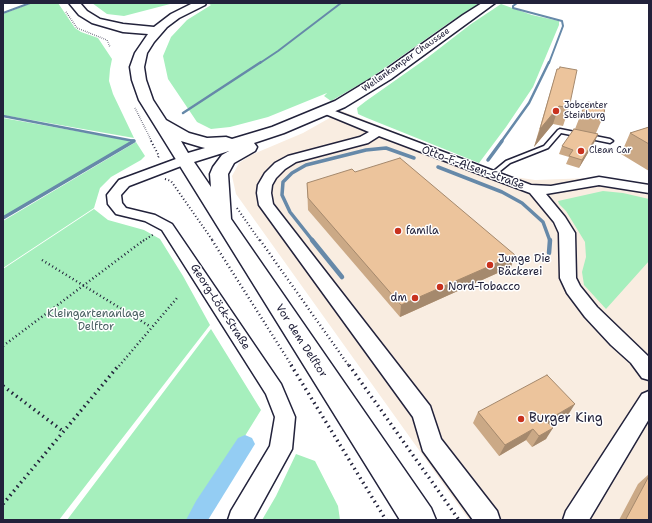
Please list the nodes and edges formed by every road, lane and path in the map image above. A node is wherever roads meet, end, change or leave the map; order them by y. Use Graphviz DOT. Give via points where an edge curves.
graph roads {
  1 [pos="74,3"];
  2 [pos="201,3"];
  3 [pos="490,3"];
  4 [pos="156,31"];
  5 [pos="327,111"];
  6 [pos="159,123"];
  7 [pos="278,130"];
  8 [pos="378,132"];
  9 [pos="610,141"];
  10 [pos="184,160"];
  11 [pos="157,170"];
  12 [pos="492,175"];
  13 [pos="649,189"];
  14 [pos="535,190"];
  15 [pos="229,213"];
  16 [pos="167,227"];
  17 [pos="42,260"];
  18 [pos="84,286"];
  19 [pos="177,298"];
  20 [pos="151,326"];
  21 [pos="3,346"];
  22 [pos="649,372"];
  23 [pos="3,386"];
  24 [pos="649,400"];
  25 [pos="64,432"];
  26 [pos="3,504"];
  27 [pos="240,520"];
  28 [pos="386,520"];
  29 [pos="419,520"];
  30 [pos="460,520"];
  31 [pos="488,520"];
  32 [pos="575,520"];
  1 -- 4 [label="main road" via="83,13 96,21 123,28"];
  2 -- 4 [label="main road, Vor dem Delftor" via="175,16"];
  3 -- 5 [label="main road, Wellenkamper Chaussee" via="386,76"];
  4 -- 6 [label="main road, Vor dem Delftor" via="141,53 137,67 146,100"];
  5 -- 7 [label="main road, Wellenkamper Chaussee"];
  5 -- 8 [label="street, Otto-F.-Alsen-Straße"];
  6 -- 7 [label="main road" via="183,137 207,143 226,142"];
  6 -- 10 [label="main road, Vor dem Delftor"];
  7 -- 10 [label="main road, Wellenkamper Chaussee"];
  7 -- 15 [label="main road" via="228,159 222,166 219,174"];
  8 -- 12 [label="street, Otto-F.-Alsen-Straße"];
  8 -- 31 [label="street" via="364,140 292,159 280,166 265,185 266,205 423,413 431,444"];
  9 -- 12 [label="lane" via="560,131 546,147 508,162"];
  10 -- 11 [label="street, Georg-Löck-Straße"];
  10 -- 15 [label="main road, Vor dem Delftor"];
  11 -- 16 [label="street, Georg-Löck-Straße" via="124,183 114,195 115,204 121,211 150,218"];
  11 -- 28 [label="path" via="162,177 171,181 203,225"];
  12 -- 14 [label="street, Otto-F.-Alsen-Straße"];
  13 -- 14 [label="street, Otto-F.-Alsen-Straße" via="599,181 551,190"];
  14 -- 22 [label="street" via="560,220 567,233 568,278 573,289 590,312 638,357"];
  15 -- 29 [label="main road, Vor dem Delftor"];
  15 -- 30 [label="path"];
  16 -- 18 [label="path" via="139,243"];
  16 -- 27 [label="street, Georg-Löck-Straße" via="274,390 285,417 281,449"];
  17 -- 18 [label="path"];
  18 -- 20 [label="path"];
  18 -- 21 [label="path"];
  19 -- 20 [label="path"];
  20 -- 25 [label="path"];
  23 -- 25 [label="path"];
  24 -- 32 [label="street"];
  25 -- 26 [label="path"];
}
